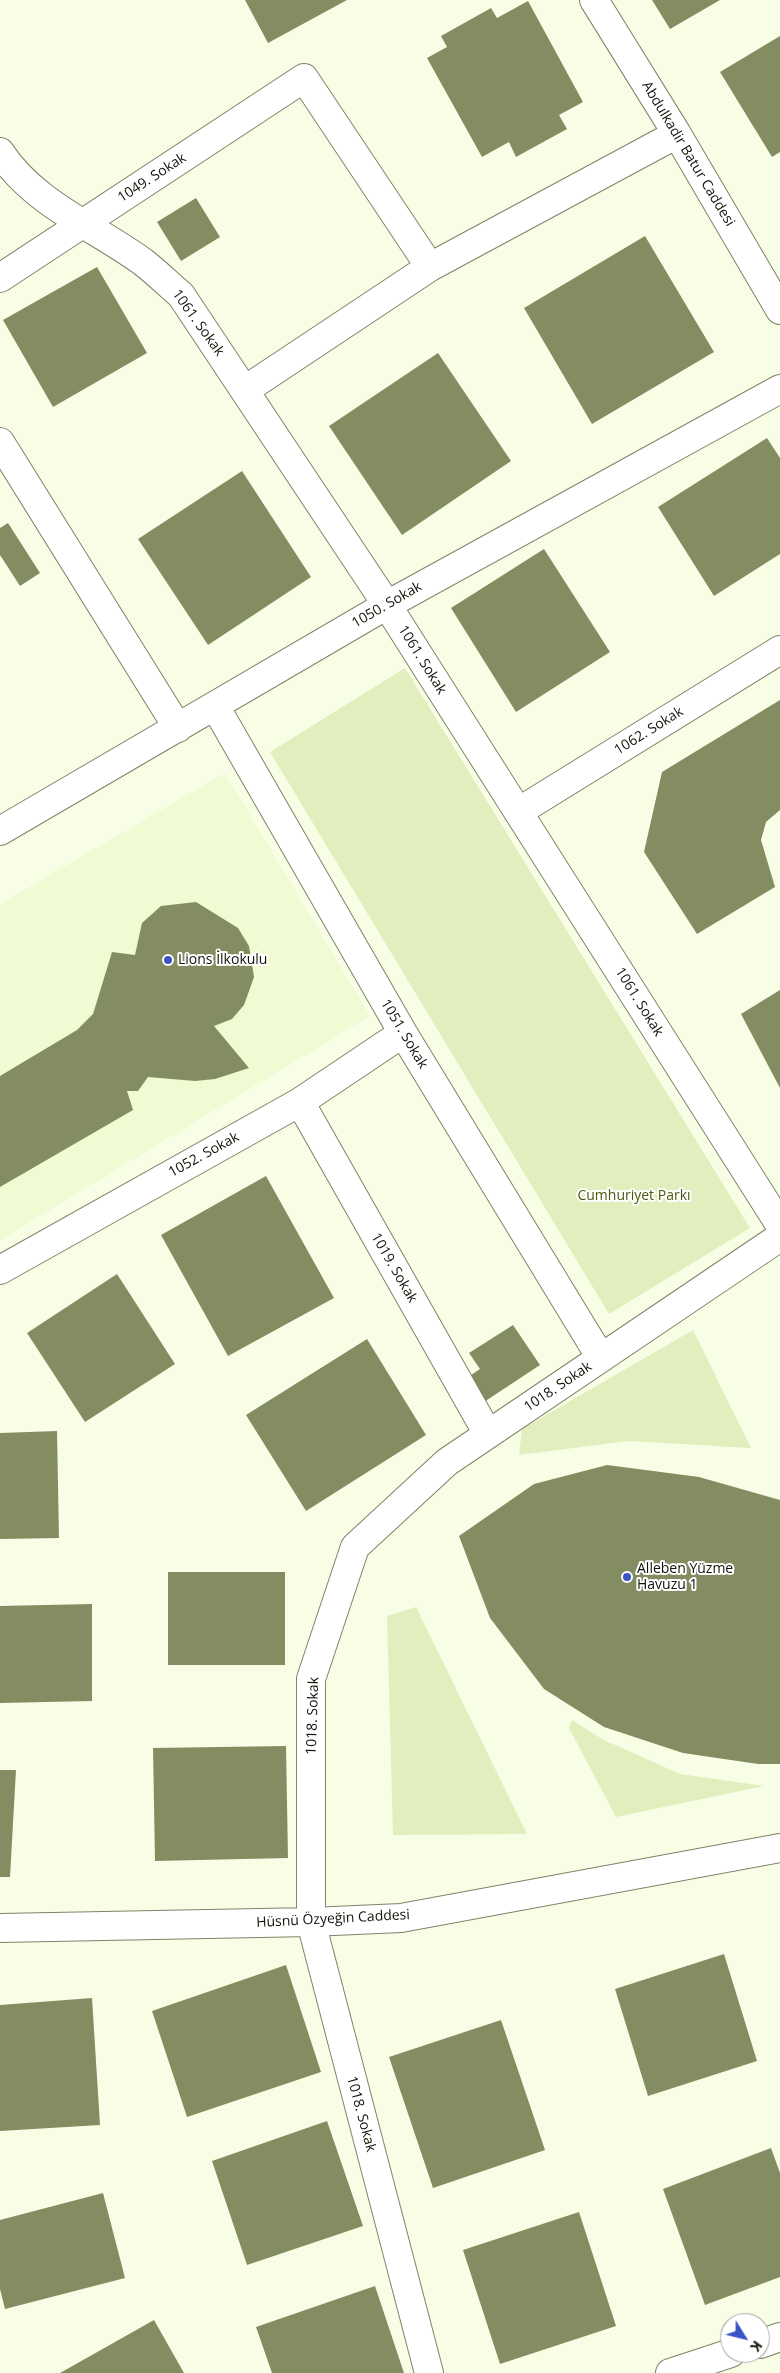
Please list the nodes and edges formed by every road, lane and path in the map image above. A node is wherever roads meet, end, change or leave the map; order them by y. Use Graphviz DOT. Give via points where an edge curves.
graph roads {
  1 [pos="594,0"];
  2 [pos="677,134"];
  3 [pos="0,152"];
  4 [pos="83,223"];
  5 [pos="430,267"];
  6 [pos="0,278"];
  7 [pos="780,310"];
  8 [pos="780,389"];
  9 [pos="246,390"];
  10 [pos="0,442"];
  11 [pos="387,604"];
  12 [pos="780,650"];
  13 [pos="215,706"];
  14 [pos="178,728"];
  15 [pos="518,812"];
  16 [pos="0,832"];
  17 [pos="403,1033"];
  18 [pos="300,1102"];
  19 [pos="780,1225"];
  20 [pos="780,1237"];
  21 [pos="0,1270"];
  22 [pos="601,1358"];
  23 [pos="488,1434"];
  24 [pos="780,1848"];
  25 [pos="311,1922"];
  26 [pos="0,1928"];
  27 [pos="720,2357"];
  28 [pos="429,2373"];
  29 [pos="670,2373"];
  1 -- 2 [label="street, Abdulkadir Batur Caddesi"];
  2 -- 5 [label="street"];
  2 -- 7 [label="street, Abdulkadir Batur Caddesi"];
  3 -- 4 [label="street, 1061. Sokak" via="11,169 54,205"];
  4 -- 5 [label="street, 1049. Sokak" via="304,78"];
  4 -- 6 [label="street, 1049. Sokak"];
  4 -- 9 [label="street, 1061. Sokak" via="144,262 181,295"];
  5 -- 9 [label="street"];
  8 -- 11 [label="street, 1050. Sokak"];
  9 -- 11 [label="street, 1061. Sokak"];
  10 -- 14 [label="street"];
  11 -- 13 [label="street, 1050. Sokak"];
  11 -- 15 [label="street, 1061. Sokak"];
  12 -- 15 [label="street, 1062. Sokak"];
  13 -- 14 [label="street, 1050. Sokak"];
  13 -- 17 [label="street, 1051. Sokak"];
  14 -- 16 [label="street, 1050. Sokak"];
  15 -- 19 [label="street, 1061. Sokak"];
  17 -- 18 [label="street, 1052. Sokak"];
  17 -- 22 [label="street, 1051. Sokak"];
  18 -- 21 [label="street, 1052. Sokak"];
  18 -- 23 [label="street, 1019. Sokak"];
  20 -- 22 [label="street, 1018. Sokak"];
  22 -- 23 [label="street, 1018. Sokak"];
  23 -- 25 [label="street, 1018. Sokak" via="447,1462 355,1546 311,1678"];
  24 -- 25 [label="street, Hüsnü Özyeğin Caddesi" via="401,1918"];
  25 -- 26 [label="street, Hüsnü Özyeğin Caddesi"];
  25 -- 28 [label="street, 1018. Sokak"];
  27 -- 29 [label="street"];
}
